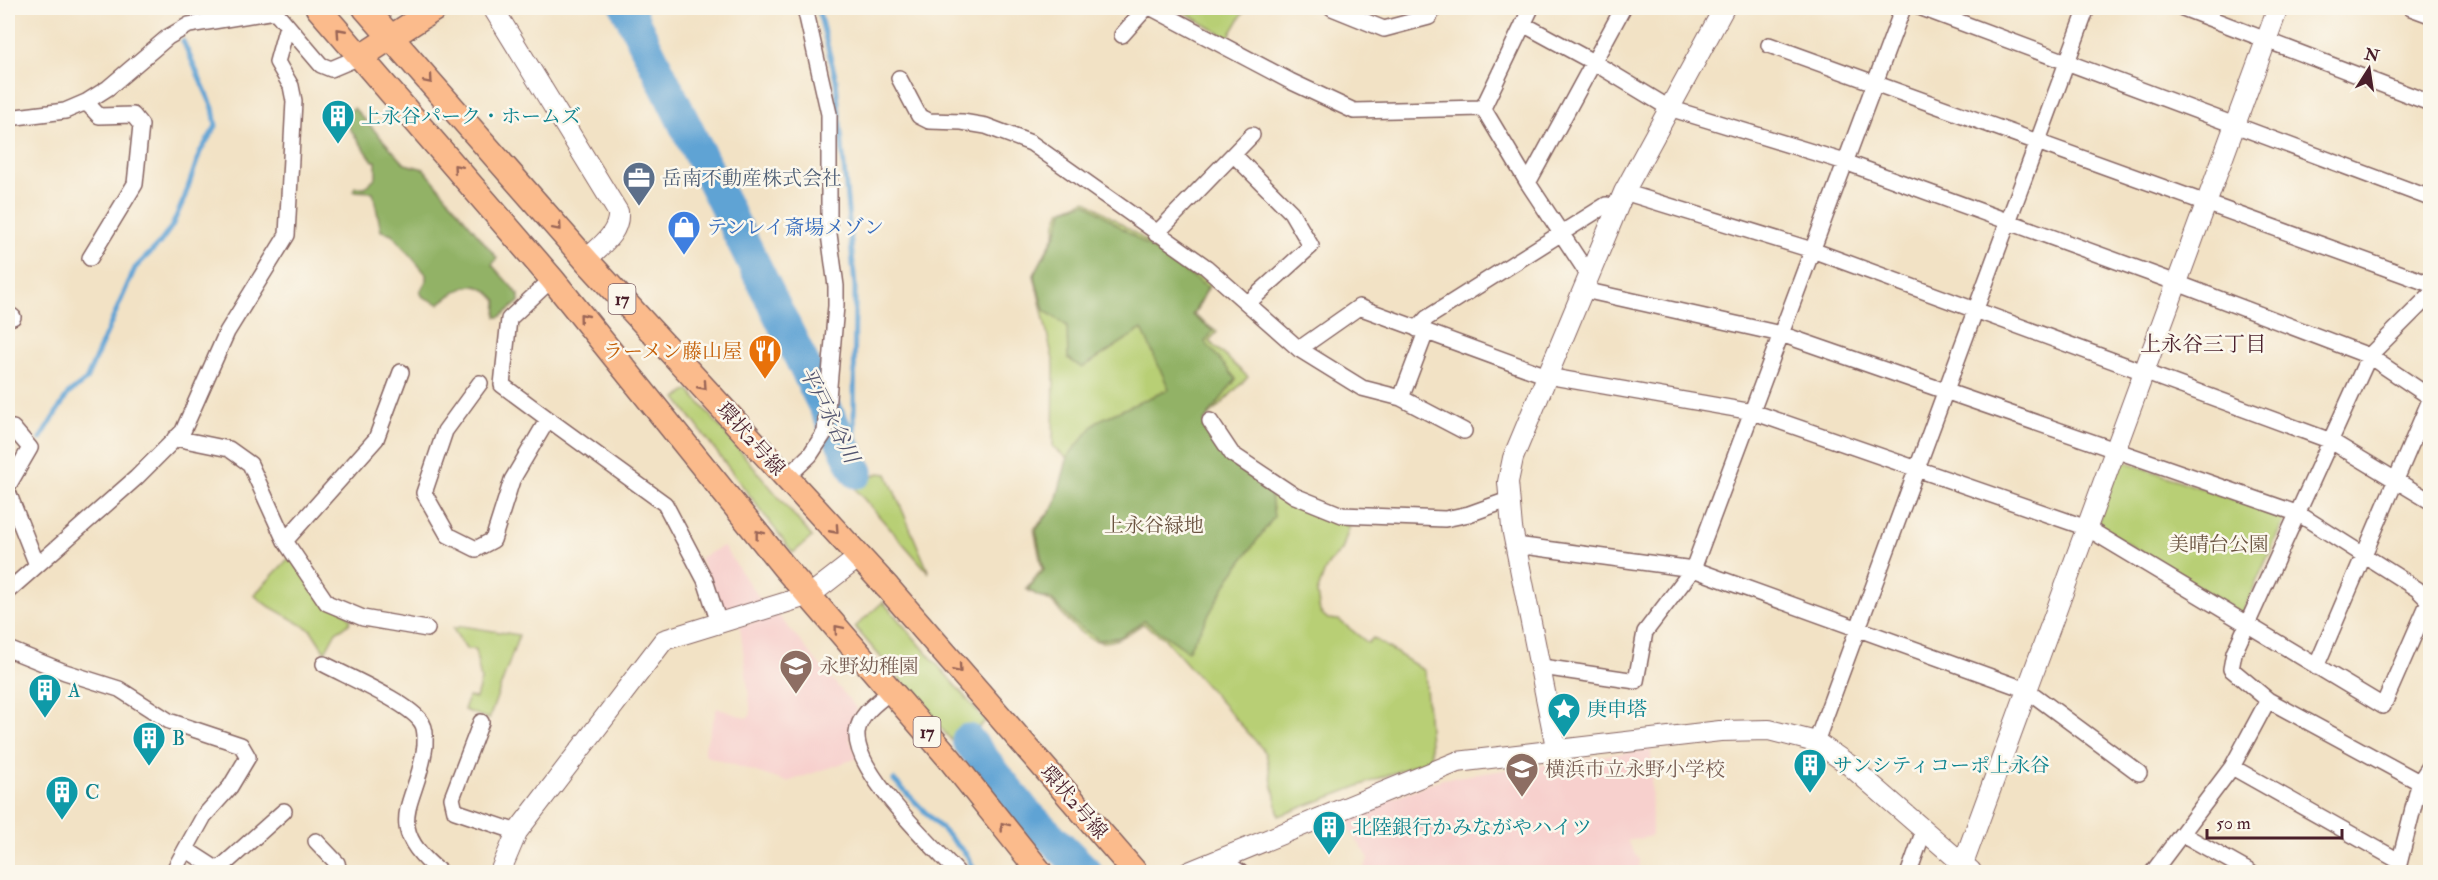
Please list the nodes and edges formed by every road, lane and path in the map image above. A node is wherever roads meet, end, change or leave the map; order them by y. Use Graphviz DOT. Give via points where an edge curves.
graph roads {
  1 [pos="318,8"];
  2 [pos="365,8"];
  3 [pos="436,8"];
  4 [pos="492,8"];
  5 [pos="805,8"];
  6 [pos="1146,8"];
  7 [pos="1152,8"];
  8 [pos="1332,8"];
  9 [pos="1434,8"];
  10 [pos="1531,8"];
  11 [pos="1623,8"];
  12 [pos="1724,8"];
  13 [pos="1903,8"];
  14 [pos="1922,8"];
  15 [pos="2087,8"];
  16 [pos="2182,8"];
  17 [pos="2278,8"];
  18 [pos="2411,8"];
  19 [pos="2430,15"];
  20 [pos="1523,24"];
  21 [pos="287,26"];
  22 [pos="391,36"];
  23 [pos="1122,36"];
  24 [pos="2266,40"];
  25 [pos="1769,45"];
  26 [pos="362,56"];
  27 [pos="2067,62"];
  28 [pos="1593,63"];
  29 [pos="899,78"];
  30 [pos="1875,83"];
  31 [pos="86,102"];
  32 [pos="2430,103"];
  33 [pos="1483,108"];
  34 [pos="1669,108"];
  35 [pos="8,118"];
  36 [pos="2235,125"];
  37 [pos="1252,135"];
  38 [pos="2037,142"];
  39 [pos="1234,155"];
  40 [pos="1845,162"];
  41 [pos="1528,183"];
  42 [pos="2428,192"];
  43 [pos="1621,200"];
  44 [pos="2207,203"];
  45 [pos="2008,221"];
  46 [pos="1156,234"];
  47 [pos="1562,234"];
  48 [pos="1812,250"];
  49 [pos="90,258"];
  50 [pos="586,260"];
  51 [pos="552,279"];
  52 [pos="1587,283"];
  53 [pos="2177,283"];
  54 [pos="2430,284"];
  55 [pos="2430,296"];
  56 [pos="1248,303"];
  57 [pos="1976,310"];
  58 [pos="1421,330"];
  59 [pos="1781,334"];
  60 [pos="1299,349"];
  61 [pos="2369,356"];
  62 [pos="401,372"];
  63 [pos="2145,372"];
  64 [pos="1547,376"];
  65 [pos="480,383"];
  66 [pos="1946,390"];
  67 [pos="1401,398"];
  68 [pos="2430,398"];
  69 [pos="1753,412"];
  70 [pos="548,418"];
  71 [pos="1210,421"];
  72 [pos="12,428"];
  73 [pos="1464,431"];
  74 [pos="175,438"];
  75 [pos="2331,441"];
  76 [pos="2116,450"];
  77 [pos="1917,470"];
  78 [pos="786,478"];
  79 [pos="2397,479"];
  80 [pos="8,486"];
  81 [pos="8,492"];
  82 [pos="1508,500"];
  83 [pos="2430,501"];
  84 [pos="2299,514"];
  85 [pos="2087,528"];
  86 [pos="285,541"];
  87 [pos="1516,544"];
  88 [pos="2364,556"];
  89 [pos="859,557"];
  90 [pos="37,565"];
  91 [pos="1693,568"];
  92 [pos="8,591"];
  93 [pos="810,595"];
  94 [pos="719,623"];
  95 [pos="2247,625"];
  96 [pos="427,628"];
  97 [pos="1859,629"];
  98 [pos="8,649"];
  99 [pos="324,664"];
  100 [pos="1542,667"];
  101 [pos="2316,667"];
  102 [pos="2027,690"];
  103 [pos="891,691"];
  104 [pos="2268,700"];
  105 [pos="481,722"];
  106 [pos="1816,742"];
  107 [pos="1557,752"];
  108 [pos="2430,766"];
  109 [pos="2232,767"];
  110 [pos="2139,773"];
  111 [pos="2425,784"];
  112 [pos="284,811"];
  113 [pos="1924,830"];
  114 [pos="517,832"];
  115 [pos="2184,835"];
  116 [pos="316,841"];
  117 [pos="187,850"];
  118 [pos="1220,859"];
  119 [pos="2398,867"];
  120 [pos="1968,868"];
  121 [pos="173,873"];
  122 [pos="339,873"];
  123 [pos="440,873"];
  124 [pos="500,873"];
  125 [pos="957,873"];
  126 [pos="1040,873"];
  127 [pos="1135,873"];
  128 [pos="1189,873"];
  129 [pos="1240,873"];
  130 [pos="1909,873"];
  131 [pos="2153,873"];
  132 [pos="2250,873"];
  26 -- 1 [label="main road, 17, one-way"];
  2 -- 22 [label="main road, 環状2号線 / 17"];
  3 -- 22 [label="main road"];
  4 -- 50 [label="street" via="618,212 614,232"];
  5 -- 78 [label="street" via="829,114 829,234 836,286 825,432 810,455"];
  6 -- 23 [label="street"];
  7 -- 33 [label="street" via="1354,111"];
  8 -- 9 [label="street" via="1384,29 1429,17"];
  10 -- 20 [label="street"];
  11 -- 28 [label="street"];
  12 -- 34 [label="street"];
  13 -- 30 [label="street"];
  14 -- 27 [label="street"];
  15 -- 27 [label="street"];
  16 -- 24 [label="street"];
  17 -- 24 [label="street"];
  18 -- 19 [label="street"];
  20 -- 28 [label="street"];
  20 -- 33 [label="street"];
  21 -- 26 [label="street" via="321,65 331,69"];
  21 -- 31 [label="street" via="275,10 189,25"];
  21 -- 74 [label="street" via="277,62 291,86 294,101 287,235 227,332 183,431"];
  22 -- 26 [label="main road"];
  22 -- 50 [label="main road, 環状2号線 / 17, one-way"];
  24 -- 32 [label="street"];
  24 -- 36 [label="street"];
  25 -- 30 [label="street"];
  51 -- 26 [label="main road, 17, one-way"];
  27 -- 36 [label="street"];
  27 -- 38 [label="street"];
  28 -- 34 [label="street"];
  28 -- 41 [label="street"];
  29 -- 46 [label="street" via="919,116 929,121 986,126 1031,143"];
  30 -- 38 [label="street"];
  30 -- 40 [label="street"];
  31 -- 35 [label="street" via="65,111"];
  31 -- 49 [label="street" via="99,116 132,116 141,125 135,184"];
  33 -- 41 [label="street"];
  34 -- 40 [label="street"];
  34 -- 43 [label="street"];
  36 -- 42 [label="street"];
  36 -- 44 [label="street"];
  37 -- 39 [label="street"];
  38 -- 44 [label="street"];
  38 -- 45 [label="street"];
  39 -- 46 [label="street"];
  39 -- 56 [label="street" via="1291,212 1311,246"];
  40 -- 45 [label="street"];
  40 -- 48 [label="street"];
  41 -- 47 [label="street"];
  43 -- 47 [label="street" via="1606,205"];
  43 -- 48 [label="street"];
  43 -- 52 [label="street"];
  44 -- 53 [label="street"];
  44 -- 54 [label="street"];
  45 -- 53 [label="street"];
  45 -- 57 [label="street"];
  46 -- 56 [label="street" via="1206,267"];
  47 -- 52 [label="street"];
  47 -- 58 [label="street" via="1427,318"];
  48 -- 57 [label="street"];
  48 -- 59 [label="street"];
  50 -- 78 [label="main road, 環状2号線 / 17, one-way"];
  51 -- 70 [label="street" via="509,319 502,385"];
  93 -- 51 [label="main road, 17, one-way"];
  52 -- 59 [label="street"];
  52 -- 64 [label="street"];
  53 -- 61 [label="street"];
  53 -- 63 [label="street"];
  55 -- 61 [label="street"];
  56 -- 60 [label="street"];
  57 -- 63 [label="street"];
  57 -- 66 [label="street"];
  58 -- 60 [label="street" via="1359,307"];
  58 -- 64 [label="street"];
  58 -- 67 [label="street"];
  59 -- 66 [label="street"];
  59 -- 69 [label="street"];
  60 -- 67 [label="street" via="1362,388"];
  61 -- 68 [label="street"];
  61 -- 75 [label="street"];
  62 -- 86 [label="street" via="376,440"];
  63 -- 75 [label="street"];
  63 -- 76 [label="street"];
  64 -- 69 [label="street"];
  64 -- 82 [label="street" via="1513,458"];
  65 -- 70 [label="street" via="445,431 424,493 448,536 476,549 493,540 512,480"];
  66 -- 76 [label="street"];
  66 -- 77 [label="street"];
  67 -- 73 [label="street"];
  68 -- 79 [label="street"];
  69 -- 77 [label="street"];
  69 -- 91 [label="street"];
  70 -- 94 [label="street" via="665,504 705,580"];
  71 -- 82 [label="street" via="1232,454 1295,496 1342,515 1445,519"];
  72 -- 80 [label="street" via="30,448"];
  74 -- 86 [label="street" via="229,448 250,464"];
  74 -- 90 [label="street" via="136,478"];
  75 -- 79 [label="street"];
  75 -- 84 [label="street"];
  76 -- 84 [label="street"];
  76 -- 85 [label="street"];
  77 -- 85 [label="street"];
  77 -- 97 [label="street"];
  78 -- 89 [label="main road, 環状2号線 / 17, one-way"];
  79 -- 83 [label="street"];
  79 -- 88 [label="street"];
  81 -- 90 [label="street"];
  82 -- 87 [label="street"];
  84 -- 88 [label="street"];
  84 -- 95 [label="street"];
  85 -- 95 [label="street"];
  85 -- 102 [label="street"];
  86 -- 96 [label="street" via="327,603 363,618"];
  87 -- 91 [label="street"];
  87 -- 100 [label="street"];
  88 -- 101 [label="street"];
  88 -- 101 [label="street" via="2417,589 2429,601 2383,706"];
  89 -- 93 [label="street"];
  89 -- 127 [label="main road, 環状2号線 / 17, one-way"];
  90 -- 92 [label="street"];
  91 -- 97 [label="street"];
  91 -- 100 [label="street" via="1645,632 1636,681"];
  93 -- 94 [label="street"];
  103 -- 93 [label="main road, 17, one-way"];
  94 -- 114 [label="street" via="664,640"];
  95 -- 101 [label="street"];
  95 -- 104 [label="street" via="2231,669"];
  97 -- 102 [label="street"];
  97 -- 106 [label="street"];
  98 -- 117 [label="street" via="120,689 169,721 241,745 248,757 231,787 204,816"];
  99 -- 123 [label="street" via="410,709 421,722 426,732 424,757 407,805 405,824 420,855"];
  100 -- 107 [label="street"];
  102 -- 110 [label="street"];
  102 -- 120 [label="street"];
  103 -- 125 [label="street" via="866,712 861,723 857,733 863,755 877,785"];
  126 -- 103 [label="main road, 17, one-way"];
  104 -- 109 [label="street"];
  104 -- 111 [label="street"];
  105 -- 114 [label="street" via="452,798 455,811"];
  106 -- 107 [label="street" via="1755,729"];
  106 -- 113 [label="street" via="1848,764"];
  107 -- 118 [label="street" via="1457,762"];
  108 -- 111 [label="street"];
  109 -- 115 [label="street"];
  109 -- 119 [label="street"];
  111 -- 119 [label="street"];
  112 -- 117 [label="street" via="218,870"];
  113 -- 120 [label="street"];
  113 -- 130 [label="street"];
  114 -- 124 [label="street"];
  115 -- 131 [label="street"];
  115 -- 132 [label="street"];
  116 -- 122 [label="street" via="337,863"];
  117 -- 121 [label="street"];
  118 -- 128 [label="street"];
  118 -- 129 [label="street"];
}
